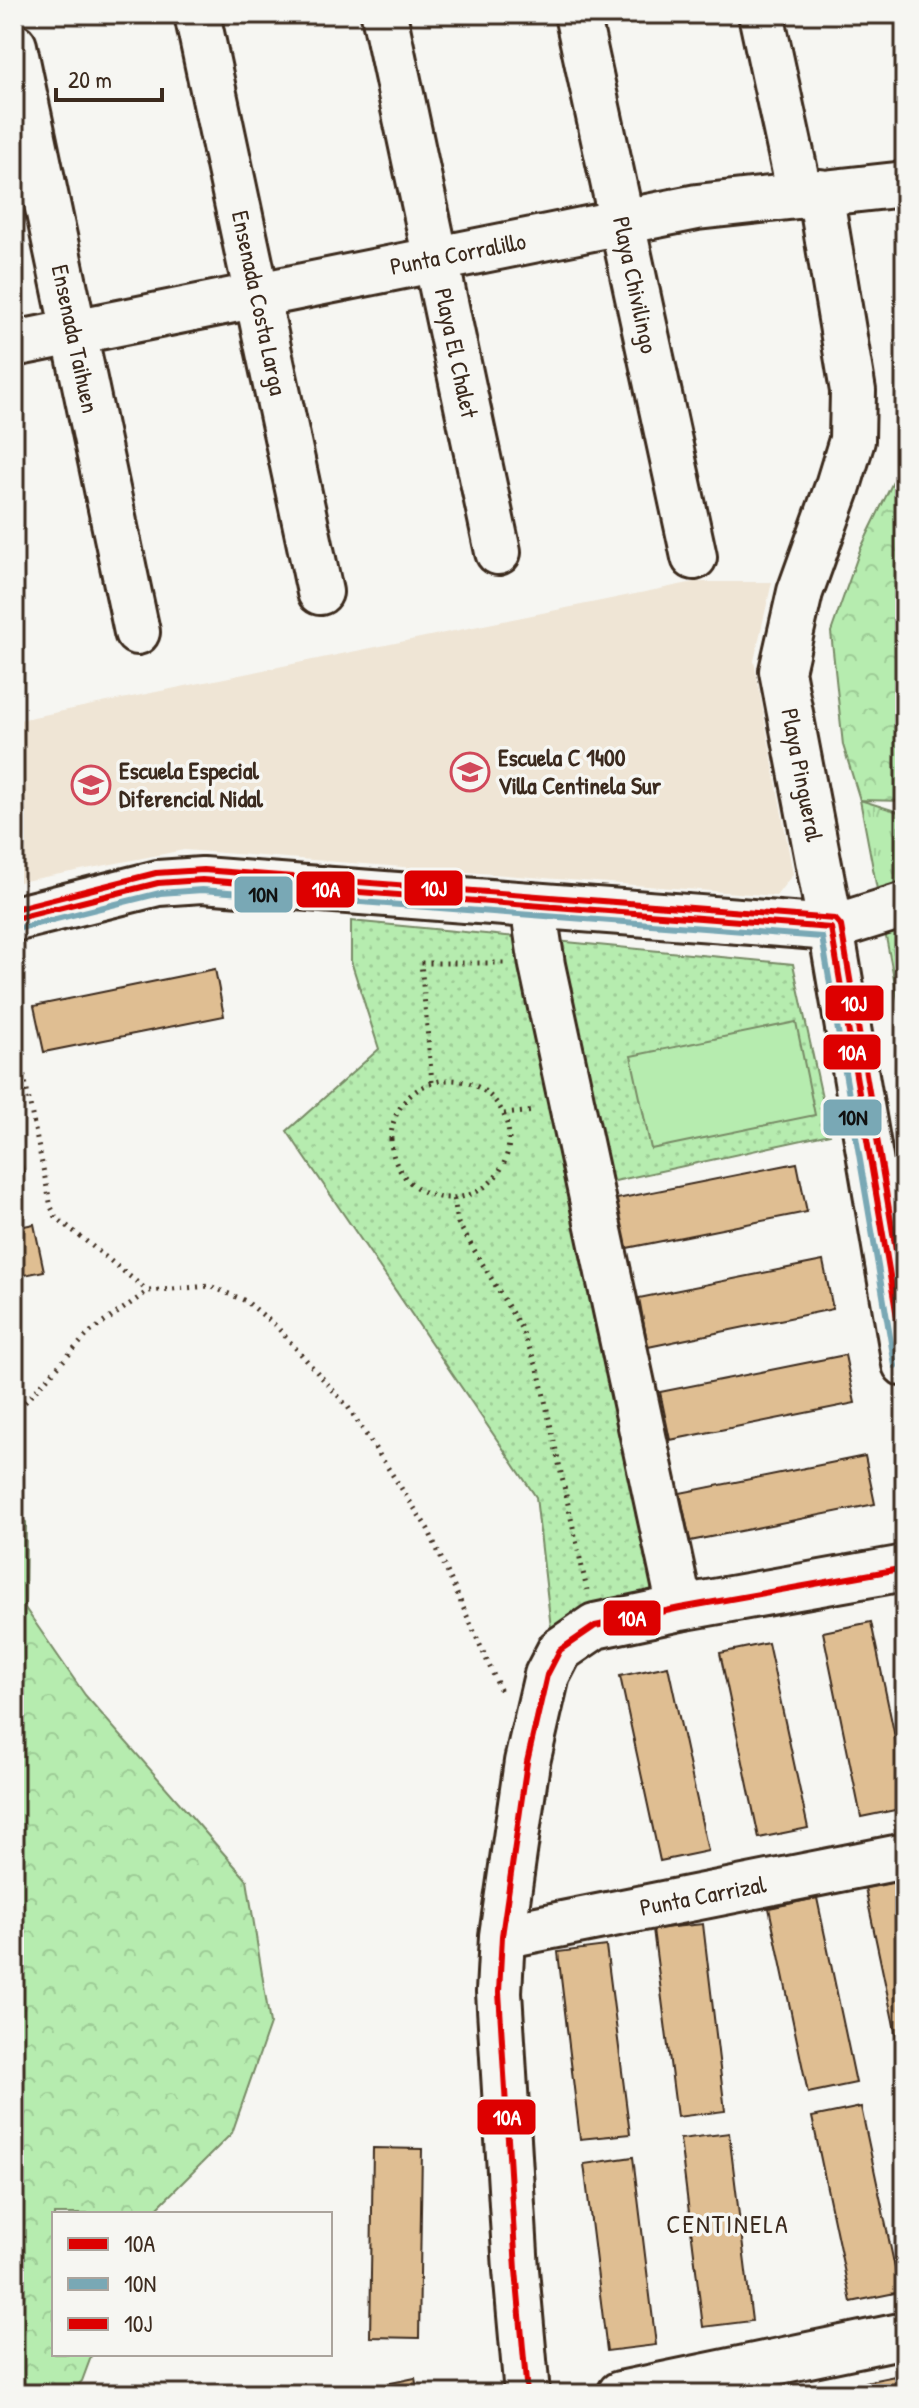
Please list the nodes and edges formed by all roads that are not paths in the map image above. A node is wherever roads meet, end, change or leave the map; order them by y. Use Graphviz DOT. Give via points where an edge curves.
graph roads {
  1 [pos="197,14"];
  2 [pos="384,14"];
  3 [pos="577,14"];
  4 [pos="761,14"];
  5 [pos="14,46"];
  6 [pos="905,184"];
  7 [pos="810,194"];
  8 [pos="622,221"];
  9 [pos="436,259"];
  10 [pos="257,295"];
  11 [pos="74,332"];
  12 [pos="14,344"];
  13 [pos="498,552"];
  14 [pos="694,557"];
  15 [pos="320,592"];
  16 [pos="137,632"];
  17 [pos="533,905"];
  18 [pos="905,905"];
  19 [pos="14,919"];
  20 [pos="831,928"];
  21 [pos="905,1364"];
  22 [pos="905,1568"];
  23 [pos="680,1608"];
  24 [pos="905,1856"];
  25 [pos="502,1936"];
  26 [pos="905,2335"];
  27 [pos="527,2394"];
  28 [pos="620,2394"];
  1 -- 10 [label="street, Ensenada Costa Larga"];
  2 -- 9 [label="street, Playa El Chalet"];
  3 -- 8 [label="street, Playa Chivilingo"];
  4 -- 7 [label="street, Playa Pingueral"];
  5 -- 11 [label="street, Ensenada Taihuen"];
  6 -- 7 [label="street, Punta Corralillo"];
  7 -- 8 [label="street, Punta Corralillo"];
  7 -- 20 [label="street, Playa Pingueral" via="853,391 852,440 800,592 782,671"];
  8 -- 9 [label="street, Punta Corralillo"];
  8 -- 14 [label="street, Playa Chivilingo"];
  9 -- 10 [label="street, Punta Corralillo"];
  9 -- 13 [label="street, Playa El Chalet"];
  10 -- 11 [label="street, Punta Corralillo"];
  10 -- 15 [label="street, Ensenada Costa Larga"];
  11 -- 12 [label="street, Punta Corralillo"];
  11 -- 16 [label="street, Ensenada Taihuen"];
  17 -- 19 [label="street" via="202,880 158,883"];
  17 -- 20 [label="street"];
  17 -- 23 [label="street"];
  18 -- 20 [label="street"];
  20 -- 21 [label="street, Playa Pingueral"];
  22 -- 23 [label="street"];
  23 -- 25 [label="street" via="595,1626 560,1650 547,1675 527,1762"];
  24 -- 25 [label="street, Punta Carrizal"];
  25 -- 27 [label="street" via="500,2007"];
  26 -- 28 [label="street"];
}
